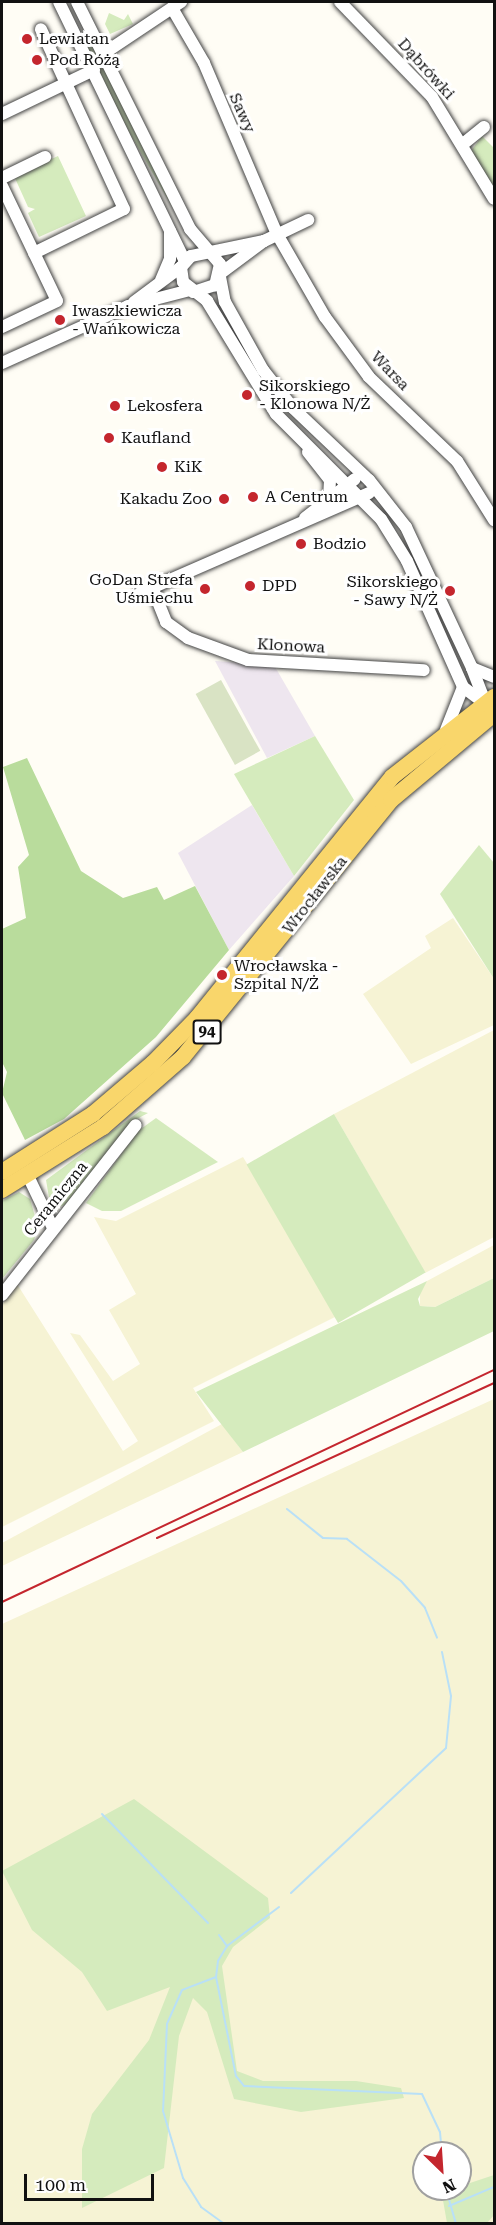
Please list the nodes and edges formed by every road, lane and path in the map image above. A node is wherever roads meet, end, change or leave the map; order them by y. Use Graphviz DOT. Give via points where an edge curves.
graph roads {
  1 [pos="59,2"];
  2 [pos="77,2"];
  3 [pos="340,2"];
  4 [pos="176,5"];
  5 [pos="41,29"];
  6 [pos="103,54"];
  7 [pos="94,70"];
  8 [pos="67,83"];
  9 [pos="2,114"];
  10 [pos="484,128"];
  11 [pos="463,144"];
  12 [pos="45,157"];
  13 [pos="2,178"];
  14 [pos="2,186"];
  15 [pos="495,199"];
  16 [pos="308,220"];
  17 [pos="170,226"];
  18 [pos="277,234"];
  19 [pos="264,241"];
  20 [pos="212,252"];
  21 [pos="34,254"];
  22 [pos="183,263"];
  23 [pos="220,275"];
  24 [pos="161,281"];
  25 [pos="191,291"];
  26 [pos="128,306"];
  27 [pos="2,327"];
  28 [pos="2,363"];
  29 [pos="298,436"];
  30 [pos="363,473"];
  31 [pos="350,483"];
  32 [pos="376,488"];
  33 [pos="363,498"];
  34 [pos="329,499"];
  35 [pos="495,520"];
  36 [pos="299,522"];
  37 [pos="152,587"];
  38 [pos="140,593"];
  39 [pos="472,668"];
  40 [pos="424,670"];
  41 [pos="495,676"];
  42 [pos="463,687"];
  43 [pos="491,706"];
  44 [pos="445,732"];
  45 [pos="136,1125"];
  46 [pos="2,1172"];
  47 [pos="28,1176"];
  48 [pos="2,1190"];
  49 [pos="54,1228"];
  50 [pos="2,1294"];
  1 -- 7 [label="street"];
  2 -- 6 [label="street"];
  3 -- 11 [label="street, Dąbrówki" via="432,97"];
  4 -- 6 [label="street"];
  4 -- 18 [label="street, Sawy"];
  5 -- 8 [label="street"];
  6 -- 20 [label="street" via="190,229"];
  7 -- 8 [label="street"];
  7 -- 17 [label="street"];
  8 -- 9 [label="street"];
  8 -- 21 [label="street" via="124,208"];
  10 -- 11 [label="street"];
  11 -- 15 [label="street, Dąbrówki"];
  12 -- 13 [label="street"];
  14 -- 21 [label="street"];
  16 -- 18 [label="street"];
  17 -- 22 [label="street"];
  17 -- 24 [label="street" via="170,259"];
  18 -- 19 [label="street"];
  18 -- 35 [label="street, Warsa" via="348,351 457,461"];
  19 -- 20 [label="street"];
  19 -- 23 [label="street"];
  20 -- 22 [label="street"];
  20 -- 23 [label="street"];
  21 -- 27 [label="street" via="57,301"];
  22 -- 24 [label="street"];
  22 -- 25 [label="street"];
  23 -- 25 [label="street" via="207,291"];
  23 -- 30 [label="street" via="225,302 263,370 293,408"];
  24 -- 26 [label="street"];
  25 -- 26 [label="street"];
  25 -- 29 [label="street" via="207,302 257,389"];
  26 -- 28 [label="street"];
  29 -- 31 [label="street"];
  29 -- 34 [label="street" via="330,480"];
  30 -- 31 [label="street"];
  30 -- 32 [label="street"];
  31 -- 33 [label="street"];
  31 -- 34 [label="street"];
  32 -- 33 [label="street"];
  32 -- 39 [label="street" via="418,548"];
  33 -- 36 [label="street"];
  33 -- 42 [label="street" via="403,554"];
  34 -- 36 [label="street"];
  36 -- 37 [label="street"];
  37 -- 38 [label="street"];
  37 -- 40 [label="street, Klonowa" via="166,622 188,638 248,660"];
  39 -- 41 [label="street"];
  39 -- 43 [label="street"];
  42 -- 43 [label="street"];
  42 -- 44 [label="street"];
  43 -- 44 [label="main road, Wrocławska / 94"];
  43 -- 47 [label="main road, Wrocławska / 94" via="467,735 391,800 183,1058 104,1127"];
  44 -- 46 [label="main road, Wrocławska / 94" via="367,804 170,1047 93,1114"];
  45 -- 49 [label="street, Ceramiczna"];
  47 -- 48 [label="main road, Wrocławska / 94"];
  47 -- 49 [label="street"];
  49 -- 50 [label="street, Ceramiczna"];
}
